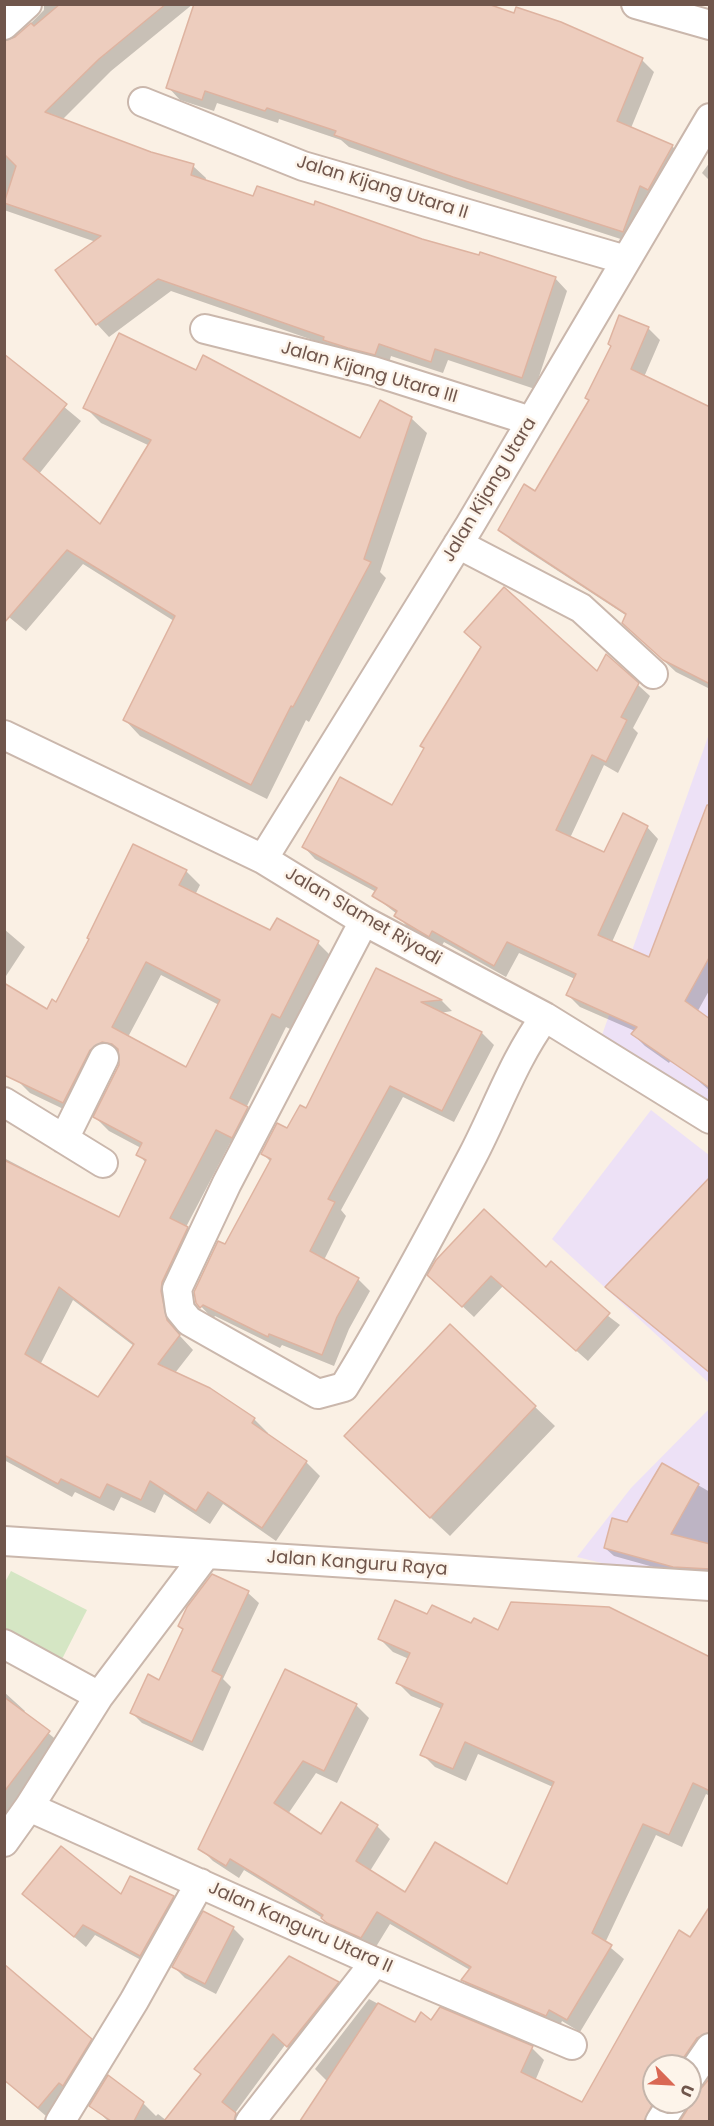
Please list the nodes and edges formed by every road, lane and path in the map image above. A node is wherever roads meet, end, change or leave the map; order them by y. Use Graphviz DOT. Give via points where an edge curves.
graph roads {
  1 [pos="27,4"];
  2 [pos="636,4"];
  3 [pos="4,25"];
  4 [pos="710,26"];
  5 [pos="143,102"];
  6 [pos="710,118"];
  7 [pos="626,260"];
  8 [pos="205,328"];
  9 [pos="531,421"];
  10 [pos="458,544"];
  11 [pos="653,674"];
  12 [pos="4,735"];
  13 [pos="263,859"];
  14 [pos="364,921"];
  15 [pos="545,1017"];
  16 [pos="104,1058"];
  17 [pos="4,1102"];
  18 [pos="710,1119"];
  19 [pos="64,1139"];
  20 [pos="103,1163"];
  21 [pos="4,1541"];
  22 [pos="206,1554"];
  23 [pos="710,1586"];
  24 [pos="4,1644"];
  25 [pos="99,1696"];
  26 [pos="29,1807"];
  27 [pos="4,1842"];
  28 [pos="200,1883"];
  29 [pos="375,1962"];
  30 [pos="572,2045"];
  31 [pos="254,2120"];
  32 [pos="60,2121"];
  1 -- 3 [label="street"];
  2 -- 4 [label="street"];
  5 -- 7 [label="street, Jalan Kijang Utara II" via="303,166"];
  6 -- 7 [label="street, Jalan Kijang Utara"];
  7 -- 9 [label="street, Jalan Kijang Utara"];
  8 -- 9 [label="street, Jalan Kijang Utara III" via="373,371"];
  9 -- 10 [label="street, Jalan Kijang Utara"];
  10 -- 11 [label="street" via="581,608"];
  10 -- 13 [label="street, Jalan Kijang Utara"];
  12 -- 13 [label="street, Jalan Slamet Riyadi"];
  13 -- 14 [label="street, Jalan Slamet Riyadi"];
  14 -- 15 [label="street, Jalan Slamet Riyadi"];
  14 -- 15 [label="street" via="227,1183 177,1289 180,1310 189,1321 318,1394 344,1387 370,1345"];
  15 -- 18 [label="street, Jalan Slamet Riyadi"];
  16 -- 19 [label="street"];
  17 -- 19 [label="street"];
  19 -- 20 [label="street"];
  21 -- 22 [label="street, Jalan Kanguru Raya"];
  22 -- 23 [label="street, Jalan Kanguru Raya"];
  22 -- 25 [label="street"];
  24 -- 25 [label="street"];
  25 -- 26 [label="street"];
  26 -- 27 [label="street"];
  26 -- 28 [label="street, Jalan Kanguru Utara II"];
  28 -- 29 [label="street, Jalan Kanguru Utara II"];
  28 -- 32 [label="street"];
  29 -- 30 [label="street, Jalan Kanguru Utara II"];
  29 -- 31 [label="street"];
}
